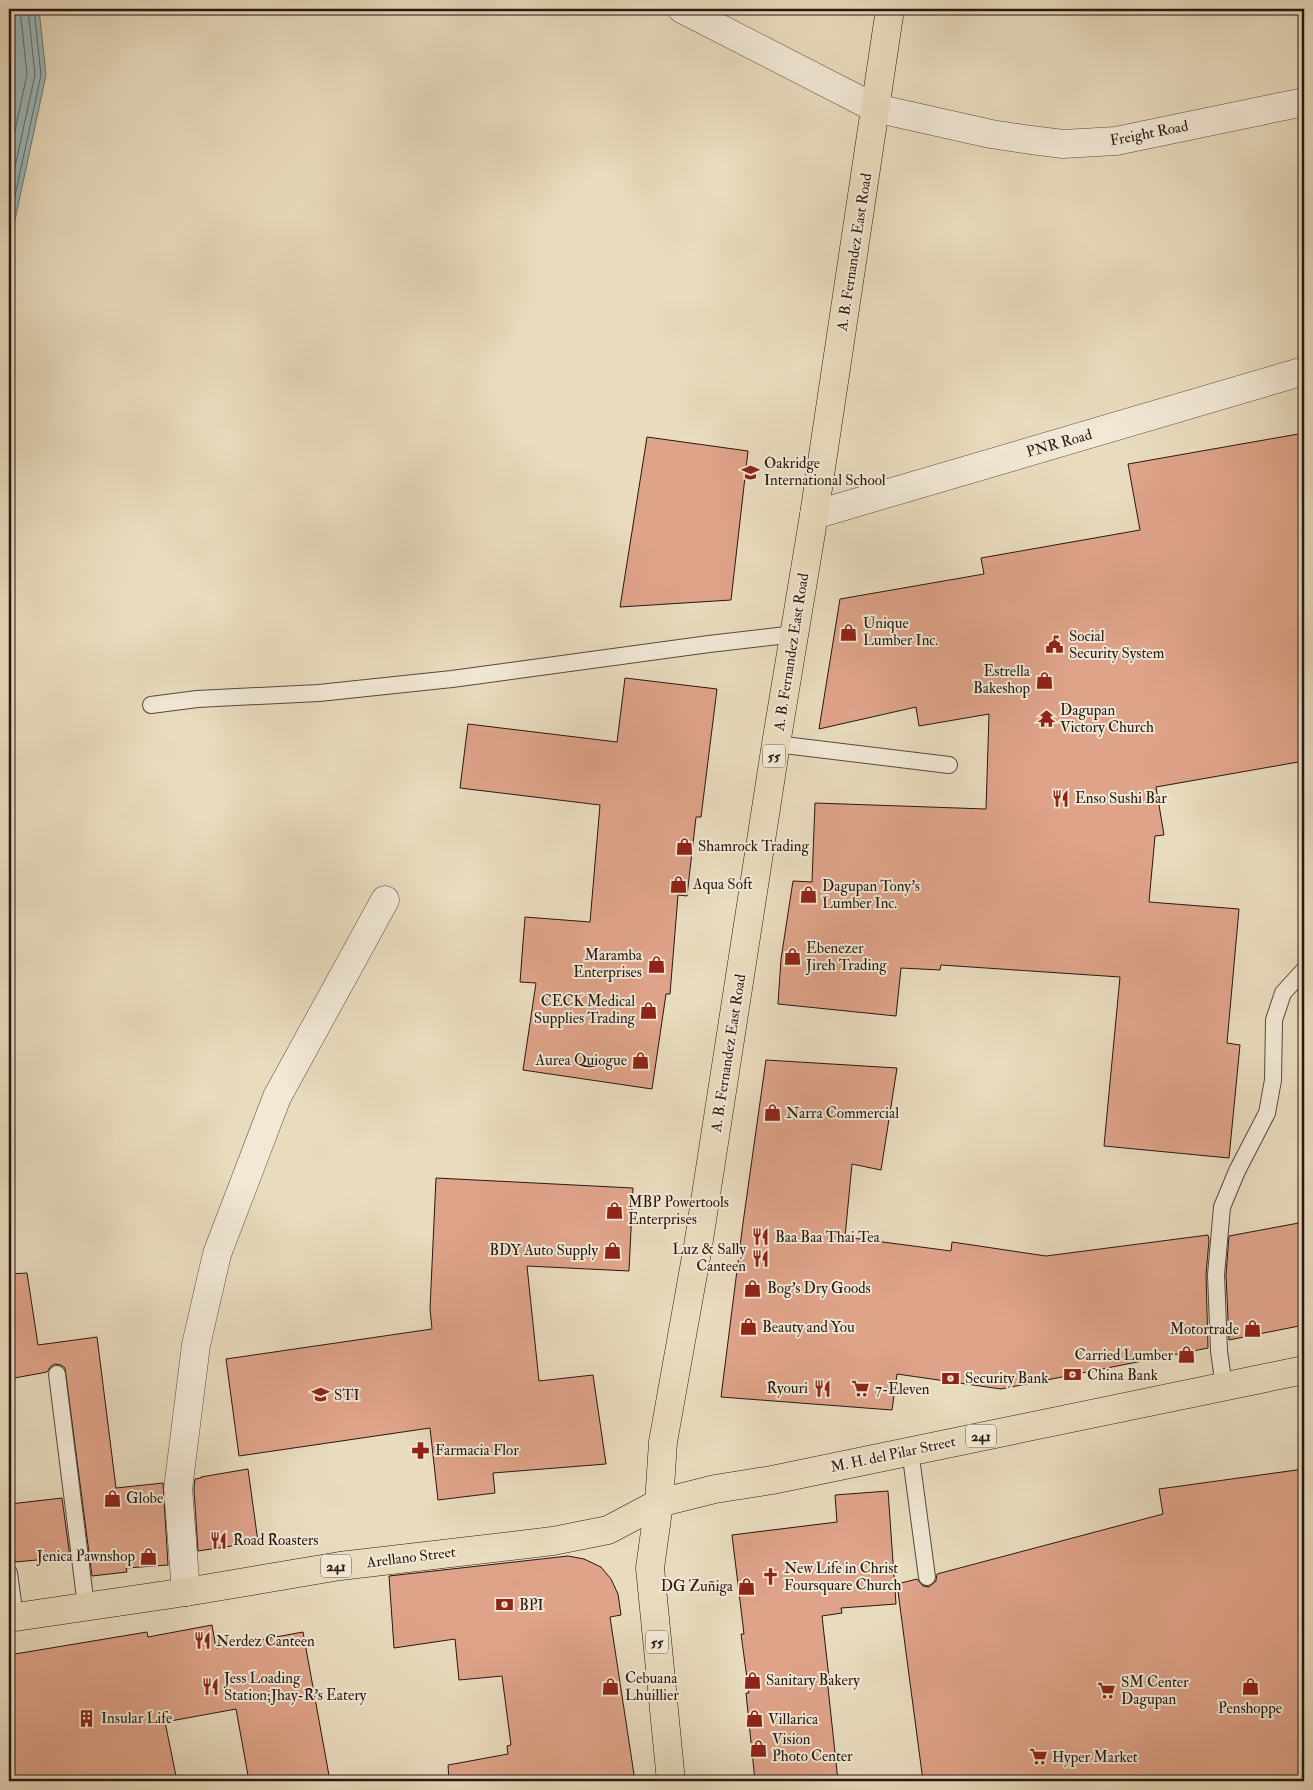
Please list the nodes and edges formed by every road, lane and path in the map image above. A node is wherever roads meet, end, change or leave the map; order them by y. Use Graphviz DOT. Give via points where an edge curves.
graph roads {
  1 [pos="682,9"];
  2 [pos="890,9"];
  3 [pos="1304,102"];
  4 [pos="875,108"];
  5 [pos="1304,371"];
  6 [pos="814,515"];
  7 [pos="795,634"];
  8 [pos="151,705"];
  9 [pos="776,744"];
  10 [pos="949,765"];
  11 [pos="385,900"];
  12 [pos="1304,970"];
  13 [pos="1304,1370"];
  14 [pos="57,1374"];
  15 [pos="1224,1387"];
  16 [pos="910,1450"];
  17 [pos="659,1503"];
  18 [pos="9,1573"];
  19 [pos="927,1577"];
  20 [pos="186,1592"];
  21 [pos="86,1606"];
  22 [pos="12,1618"];
  23 [pos="671,1781"];
  1 -- 4 [label="street, Freight Road"];
  2 -- 4 [label="main road, A. B. Fernandez East Road / 55"];
  3 -- 4 [label="street, Freight Road" via="1116,141 1063,144 991,134"];
  4 -- 6 [label="main road, A. B. Fernandez East Road / 55"];
  5 -- 6 [label="street, PNR Road"];
  6 -- 7 [label="main road, A. B. Fernandez East Road / 55"];
  7 -- 8 [label="lane" via="452,679 319,693"];
  7 -- 9 [label="main road, A. B. Fernandez East Road / 55"];
  9 -- 10 [label="lane"];
  9 -- 17 [label="main road, A. B. Fernandez East Road / 55" via="700,1236 663,1442"];
  11 -- 20 [label="street" via="277,1097 217,1254 196,1345 178,1489"];
  12 -- 15 [label="lane" via="1284,993 1274,1020 1273,1080 1268,1113 1222,1207 1216,1275"];
  13 -- 15 [label="main road, M. H. del Pilar Street / 241"];
  14 -- 21 [label="lane"];
  15 -- 16 [label="main road, M. H. del Pilar Street / 241"];
  16 -- 17 [label="main road, M. H. del Pilar Street / 241"];
  16 -- 19 [label="lane"];
  17 -- 20 [label="main road, Arellano Street / 241" via="608,1530 553,1541 340,1566"];
  17 -- 23 [label="main road, 55" via="650,1568"];
  18 -- 22 [label="lane"];
  20 -- 21 [label="main road, Arellano Street / 241"];
  21 -- 22 [label="main road, Arellano Street / 241"];
}
